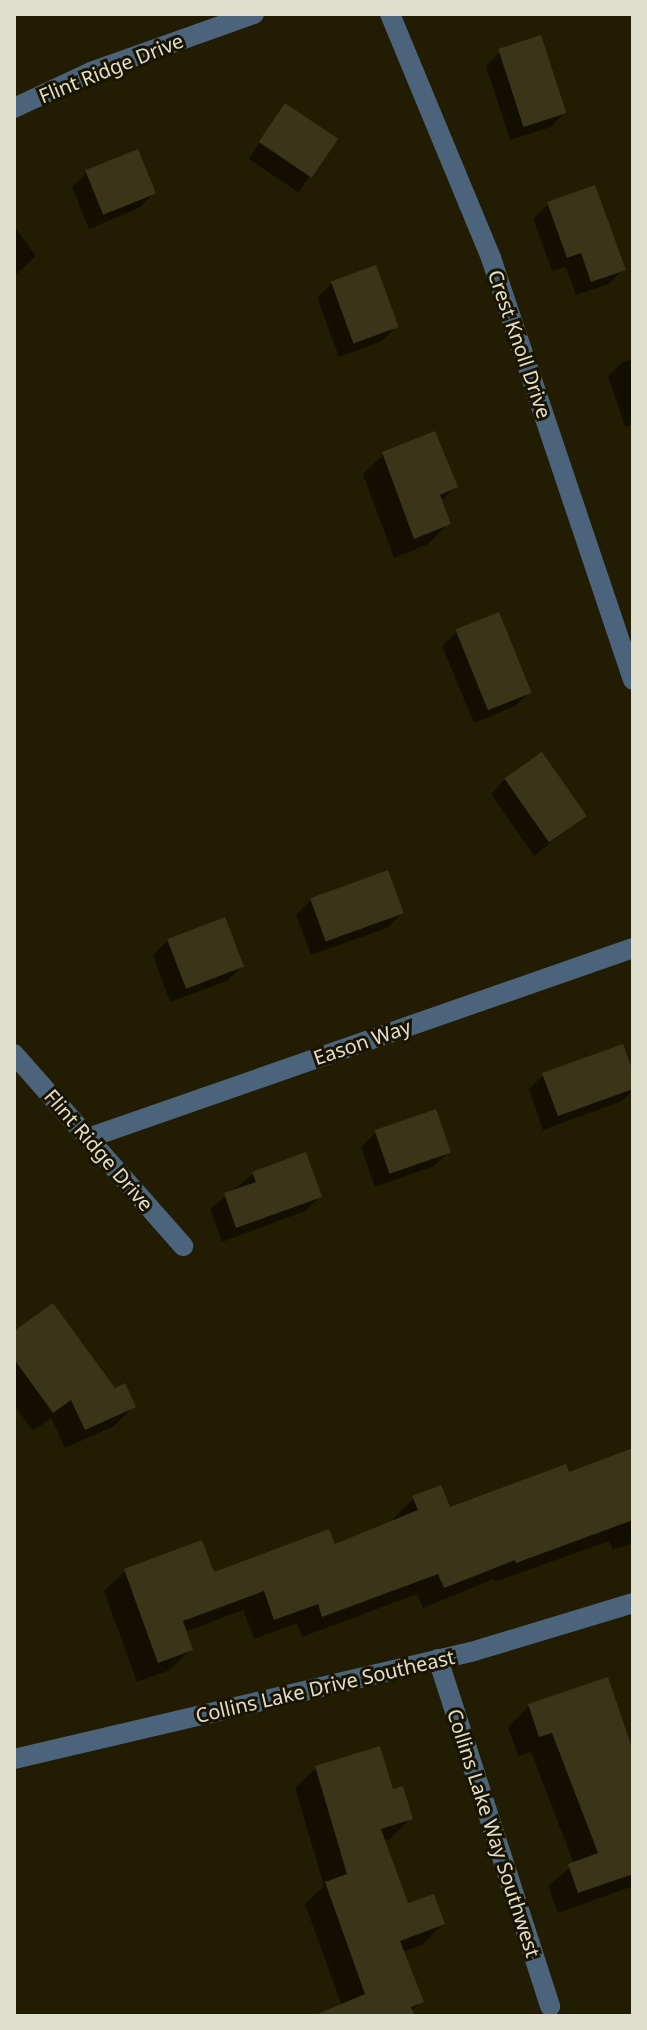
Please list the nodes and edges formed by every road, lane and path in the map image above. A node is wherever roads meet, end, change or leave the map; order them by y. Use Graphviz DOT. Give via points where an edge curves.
graph roads {
  1 [pos="254,14"];
  2 [pos="390,14"];
  3 [pos="14,108"];
  4 [pos="633,680"];
  5 [pos="633,948"];
  6 [pos="14,1054"];
  7 [pos="91,1137"];
  8 [pos="183,1246"];
  9 [pos="633,1603"];
  10 [pos="438,1659"];
  11 [pos="14,1759"];
  12 [pos="550,2006"];
  1 -- 3 [label="street, Flint Ridge Drive" via="91,72"];
  2 -- 4 [label="street, Crest Knoll Drive" via="491,258"];
  5 -- 7 [label="street, Eason Way"];
  6 -- 7 [label="street, Flint Ridge Drive"];
  7 -- 8 [label="street, Flint Ridge Drive"];
  9 -- 10 [label="street, Collins Lake Drive Southeast"];
  10 -- 11 [label="street, Collins Lake Drive Southeast"];
  10 -- 12 [label="street, Collins Lake Way Southwest"];
}
